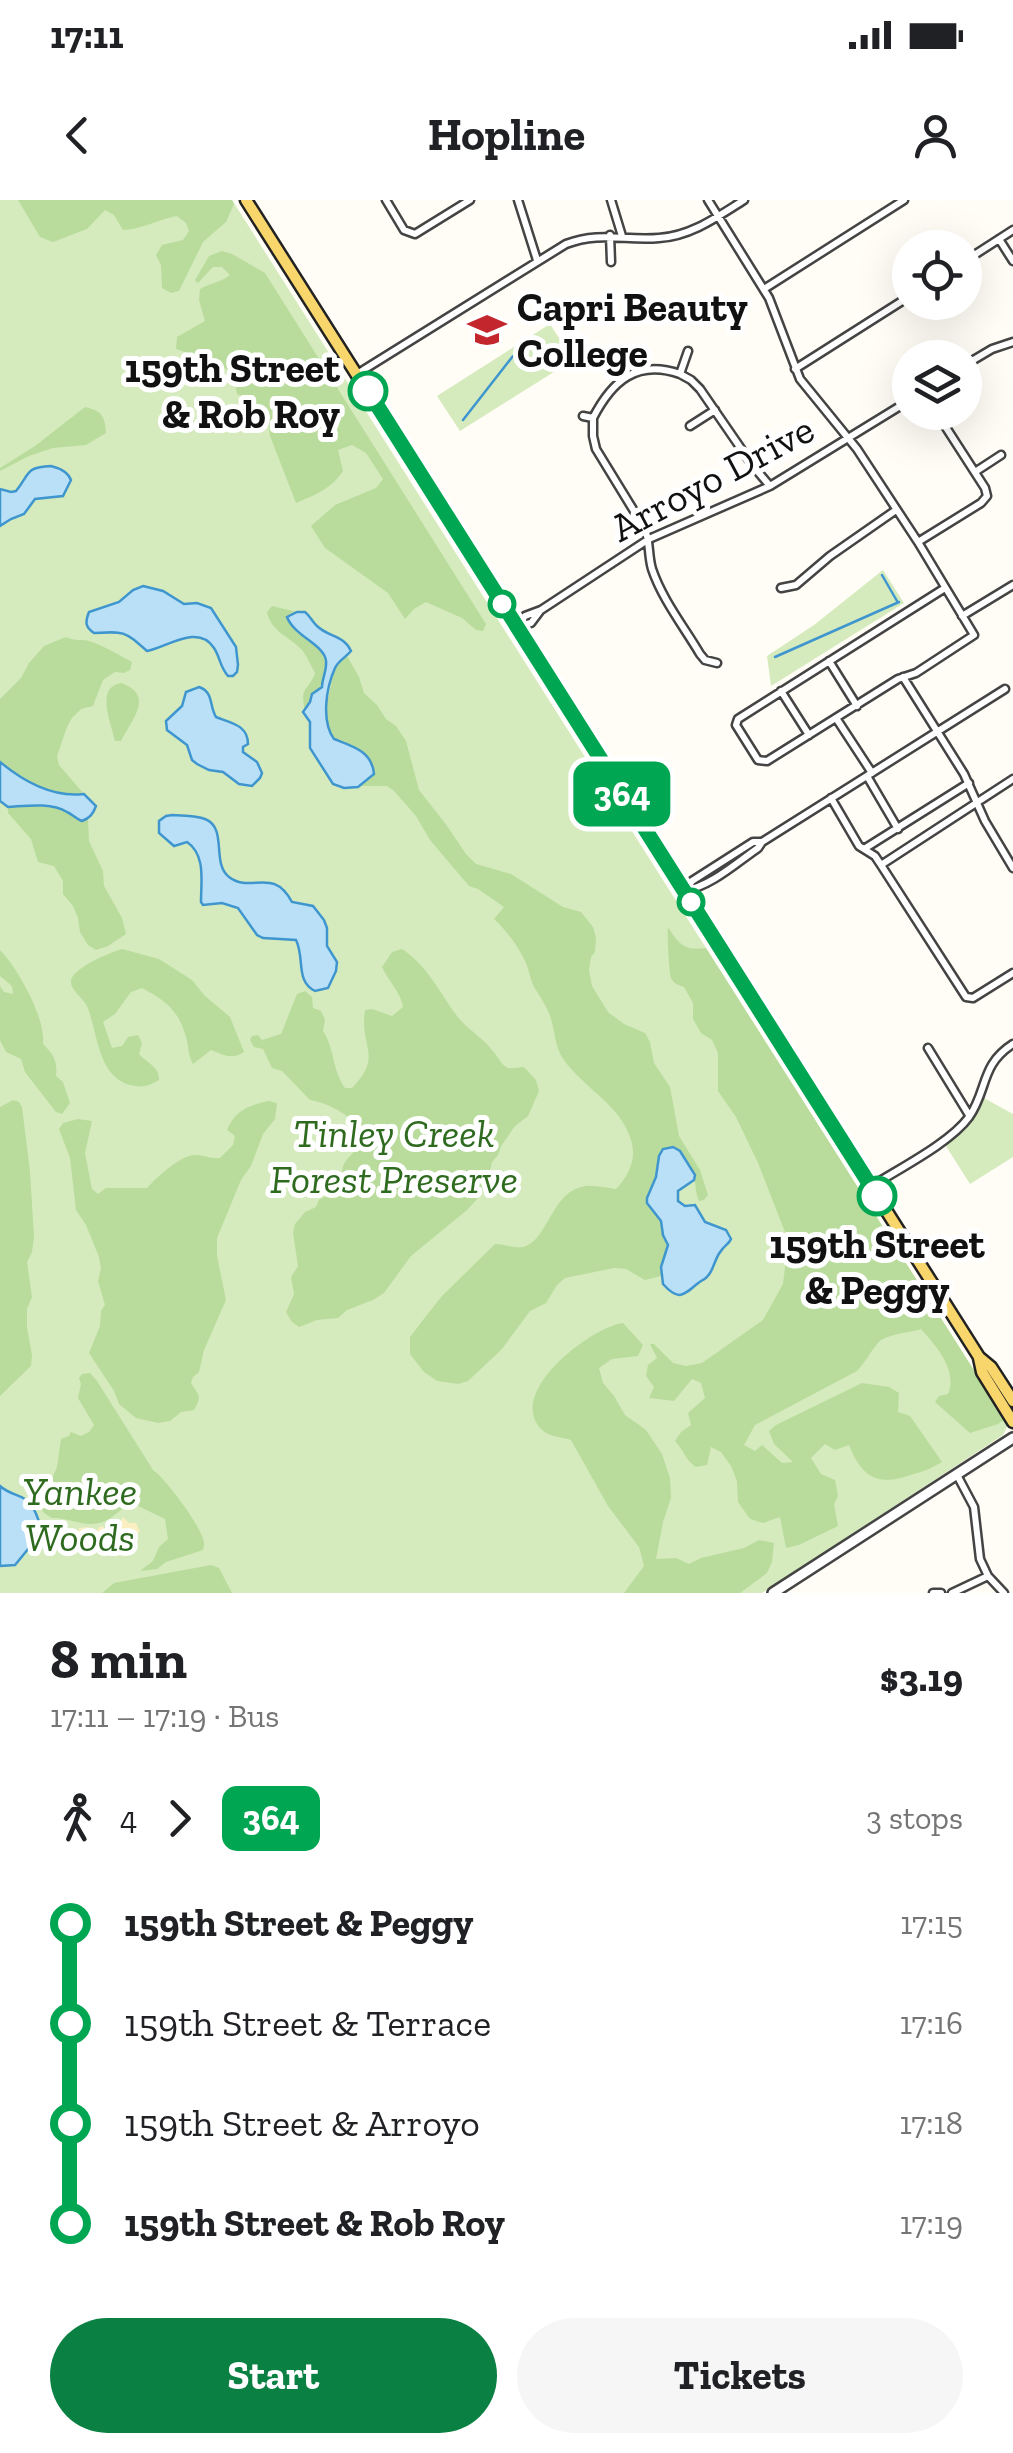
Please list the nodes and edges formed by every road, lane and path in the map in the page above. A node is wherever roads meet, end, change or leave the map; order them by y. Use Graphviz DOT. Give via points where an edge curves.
graph roads {
  1 [pos="246,200"];
  2 [pos="386,200"];
  3 [pos="470,200"];
  4 [pos="518,200"];
  5 [pos="610,200"];
  6 [pos="708,200"];
  7 [pos="744,200"];
  8 [pos="904,200"];
  9 [pos="718,216"];
  10 [pos="1013,230"];
  11 [pos="610,235"];
  12 [pos="622,236"];
  13 [pos="999,239"];
  14 [pos="982,250"];
  15 [pos="537,260"];
  16 [pos="1013,261"];
  17 [pos="611,262"];
  18 [pos="764,289"];
  19 [pos="892,307"];
  20 [pos="1013,342"];
  21 [pos="688,351"];
  22 [pos="982,354"];
  23 [pos="794,369"];
  24 [pos="357,374"];
  25 [pos="680,374"];
  26 [pos="715,410"];
  27 [pos="892,412"];
  28 [pos="582,416"];
  29 [pos="593,418"];
  30 [pos="690,426"];
  31 [pos="947,430"];
  32 [pos="850,439"];
  33 [pos="1001,455"];
  34 [pos="974,472"];
  35 [pos="770,486"];
  36 [pos="896,510"];
  37 [pos="649,539"];
  38 [pos="918,542"];
  39 [pos="1013,584"];
  40 [pos="780,588"];
  41 [pos="945,588"];
  42 [pos="962,616"];
  43 [pos="517,627"];
  44 [pos="828,661"];
  45 [pos="717,663"];
  46 [pos="904,677"];
  47 [pos="1004,688"];
  48 [pos="781,691"];
  49 [pos="856,706"];
  50 [pos="836,718"];
  51 [pos="938,731"];
  52 [pos="809,734"];
  53 [pos="869,774"];
  54 [pos="1013,779"];
  55 [pos="970,784"];
  56 [pos="831,798"];
  57 [pos="978,801"];
  58 [pos="898,829"];
  59 [pos="863,850"];
  60 [pos="881,865"];
  61 [pos="1013,868"];
  62 [pos="684,891"];
  63 [pos="1013,973"];
  64 [pos="1013,1044"];
  65 [pos="928,1048"];
  66 [pos="970,1116"];
  67 [pos="871,1186"];
  68 [pos="979,1357"];
  69 [pos="1013,1401"];
  70 [pos="1013,1422"];
  71 [pos="1013,1438"];
  72 [pos="958,1475"];
  73 [pos="988,1576"];
  74 [pos="774,1593"];
  75 [pos="932,1593"];
  76 [pos="942,1593"];
  77 [pos="952,1593"];
  78 [pos="1004,1593"];
  1 -- 24 [label="main road"];
  2 -- 3 [label="street" via="411,234"];
  4 -- 15 [label="street"];
  5 -- 12 [label="street"];
  6 -- 9 [label="street"];
  7 -- 9 [label="street"];
  8 -- 18 [label="street"];
  9 -- 12 [label="street" via="674,236"];
  9 -- 18 [label="street"];
  10 -- 13 [label="street"];
  11 -- 12 [label="street"];
  11 -- 15 [label="street" via="577,240"];
  11 -- 17 [label="street"];
  13 -- 14 [label="street"];
  13 -- 16 [label="street"];
  15 -- 24 [label="street"];
  18 -- 23 [label="street"];
  19 -- 23 [label="street"];
  20 -- 22 [label="street"];
  21 -- 25 [label="street"];
  23 -- 32 [label="street"];
  24 -- 43 [label="main road"];
  25 -- 26 [label="street"];
  25 -- 29 [label="street" via="631,374"];
  26 -- 30 [label="street"];
  26 -- 35 [label="street"];
  27 -- 32 [label="street, Arroyo Drive"];
  28 -- 29 [label="street"];
  29 -- 37 [label="street" via="596,449"];
  31 -- 34 [label="street"];
  32 -- 35 [label="street, Arroyo Drive"];
  32 -- 36 [label="street"];
  33 -- 34 [label="street"];
  34 -- 38 [label="street" via="986,499"];
  35 -- 37 [label="street, Arroyo Drive"];
  36 -- 38 [label="street"];
  36 -- 40 [label="street" via="796,585"];
  37 -- 43 [label="street, Arroyo Drive"];
  37 -- 45 [label="street" via="662,592 700,654"];
  38 -- 41 [label="street"];
  39 -- 42 [label="street"];
  41 -- 42 [label="street"];
  41 -- 44 [label="street"];
  42 -- 46 [label="street" via="974,635"];
  43 -- 62 [label="main road"];
  44 -- 48 [label="street"];
  44 -- 49 [label="street"];
  46 -- 49 [label="street"];
  46 -- 51 [label="street"];
  47 -- 51 [label="street"];
  48 -- 52 [label="street"];
  48 -- 52 [label="street" via="738,719 758,760"];
  49 -- 50 [label="street"];
  50 -- 52 [label="street"];
  50 -- 53 [label="street"];
  51 -- 53 [label="street"];
  51 -- 55 [label="street"];
  53 -- 56 [label="street"];
  53 -- 58 [label="street"];
  54 -- 57 [label="street"];
  55 -- 57 [label="street"];
  55 -- 58 [label="street"];
  56 -- 59 [label="street"];
  56 -- 62 [label="street" via="692,880"];
  57 -- 60 [label="street"];
  57 -- 61 [label="street"];
  58 -- 59 [label="street"];
  59 -- 60 [label="street"];
  60 -- 63 [label="street" via="968,999"];
  62 -- 67 [label="main road"];
  64 -- 66 [label="street" via="993,1060"];
  65 -- 66 [label="street"];
  66 -- 67 [label="street" via="951,1136"];
  67 -- 68 [label="main road"];
  68 -- 69 [label="main road"];
  68 -- 70 [label="main road"];
  71 -- 72 [label="street"];
  72 -- 73 [label="street" via="974,1508"];
  72 -- 74 [label="street"];
  73 -- 77 [label="street"];
  73 -- 78 [label="street"];
  75 -- 76 [label="street"];
}
